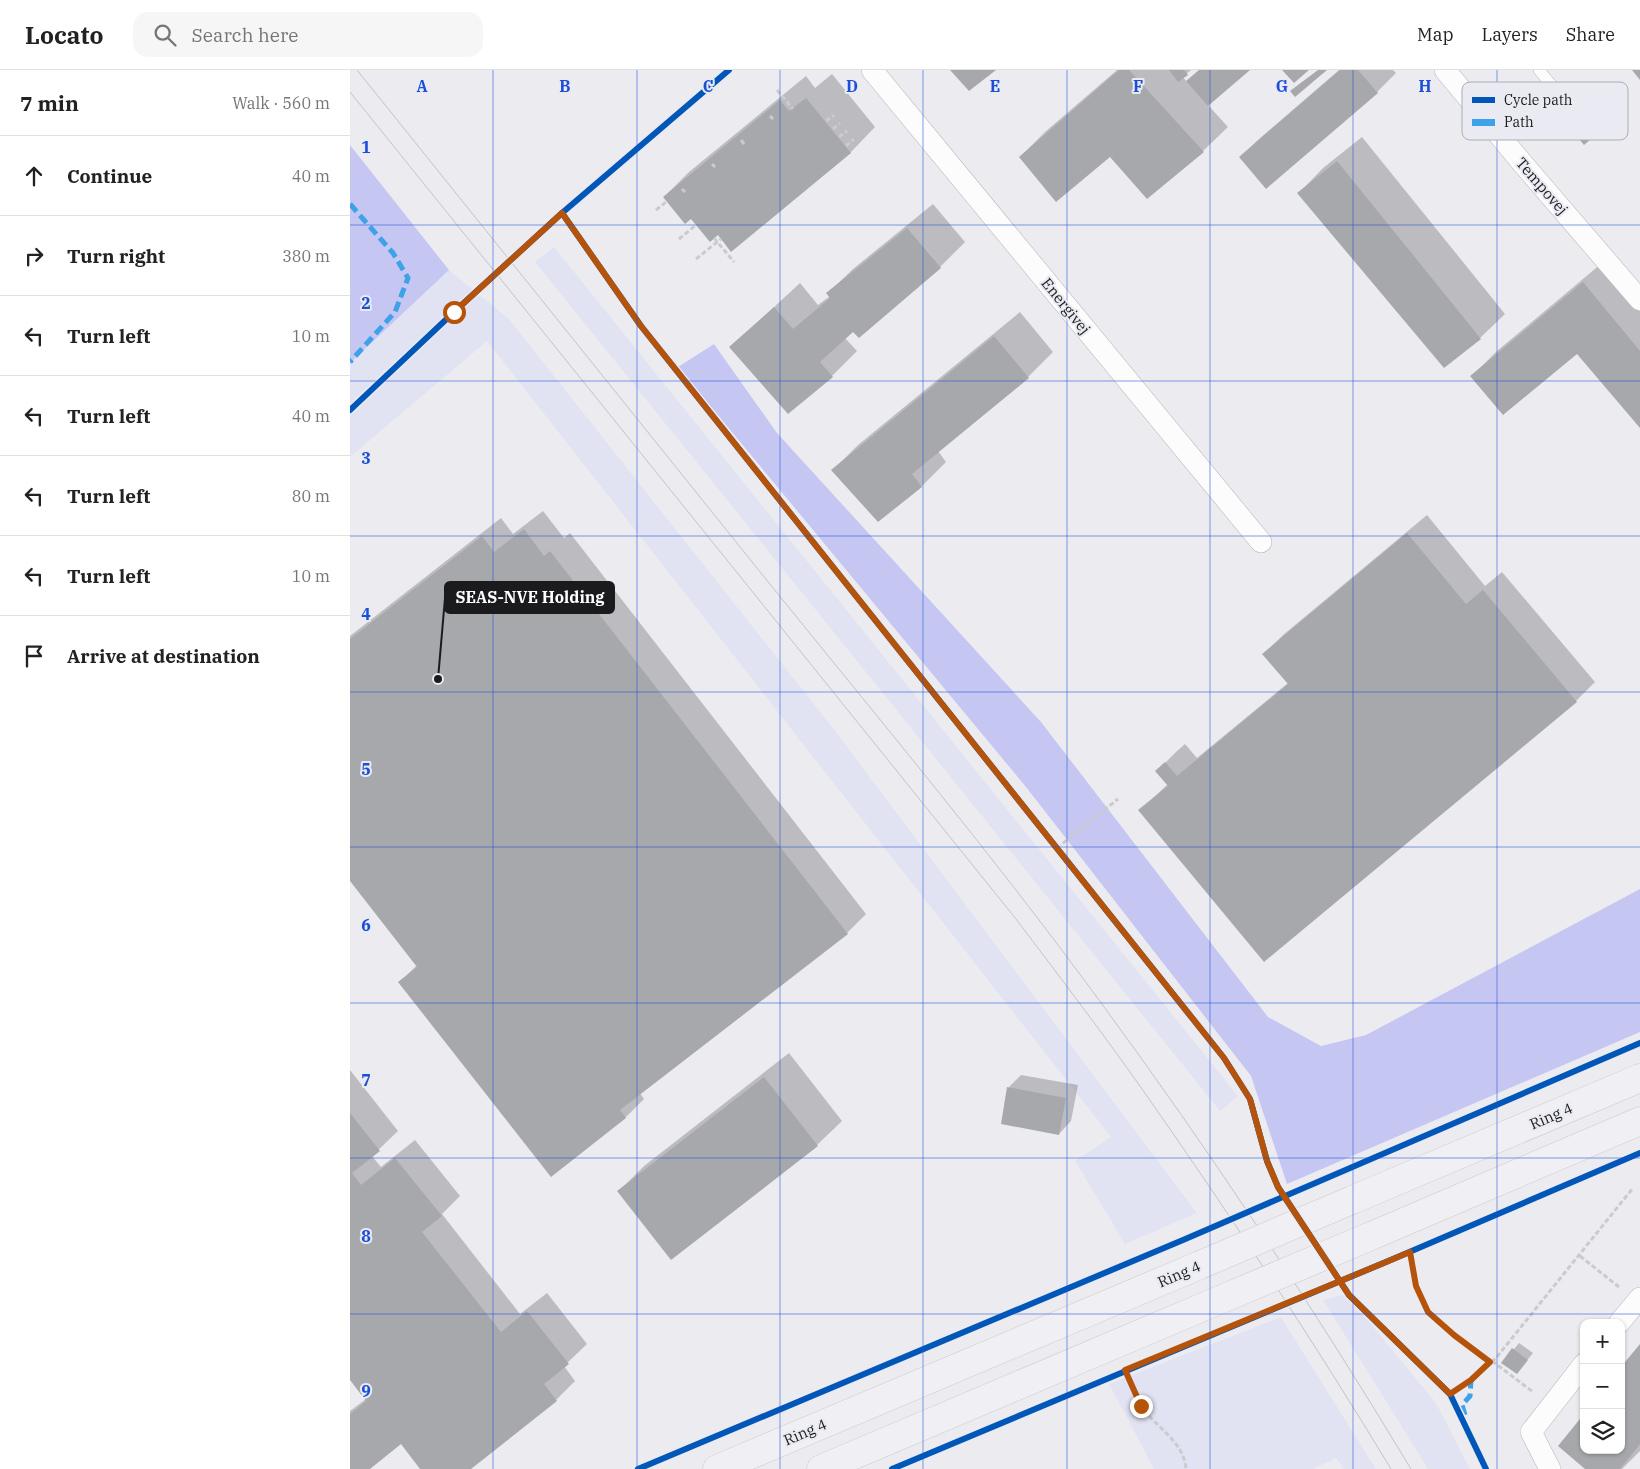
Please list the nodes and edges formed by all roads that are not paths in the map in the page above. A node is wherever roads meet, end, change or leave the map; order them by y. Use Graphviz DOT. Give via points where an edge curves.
graph roads {
  1 [pos="872,70"];
  2 [pos="1445,70"];
  3 [pos="1539,70"];
  4 [pos="1549,82"];
  5 [pos="1462,90"];
  6 [pos="1503,140"];
  7 [pos="1640,300"];
  8 [pos="1261,542"];
  9 [pos="1640,1078"];
  10 [pos="1640,1121"];
  11 [pos="1638,1299"];
  12 [pos="1622,1319"];
  13 [pos="1580,1369"];
  14 [pos="717,1469"];
  15 [pos="821,1469"];
  16 [pos="1550,1469"];
  1 -- 8 [label="street, Energivej"];
  2 -- 5 [label="street, Tempovej"];
  3 -- 4 [label="lane"];
  6 -- 7 [label="street, Tempovej"];
  9 -- 14 [label="main road, Ring 4, bridge"];
  10 -- 15 [label="main road, bridge"];
  11 -- 12 [label="street"];
  13 -- 16 [label="street" via="1531,1432"];
}
